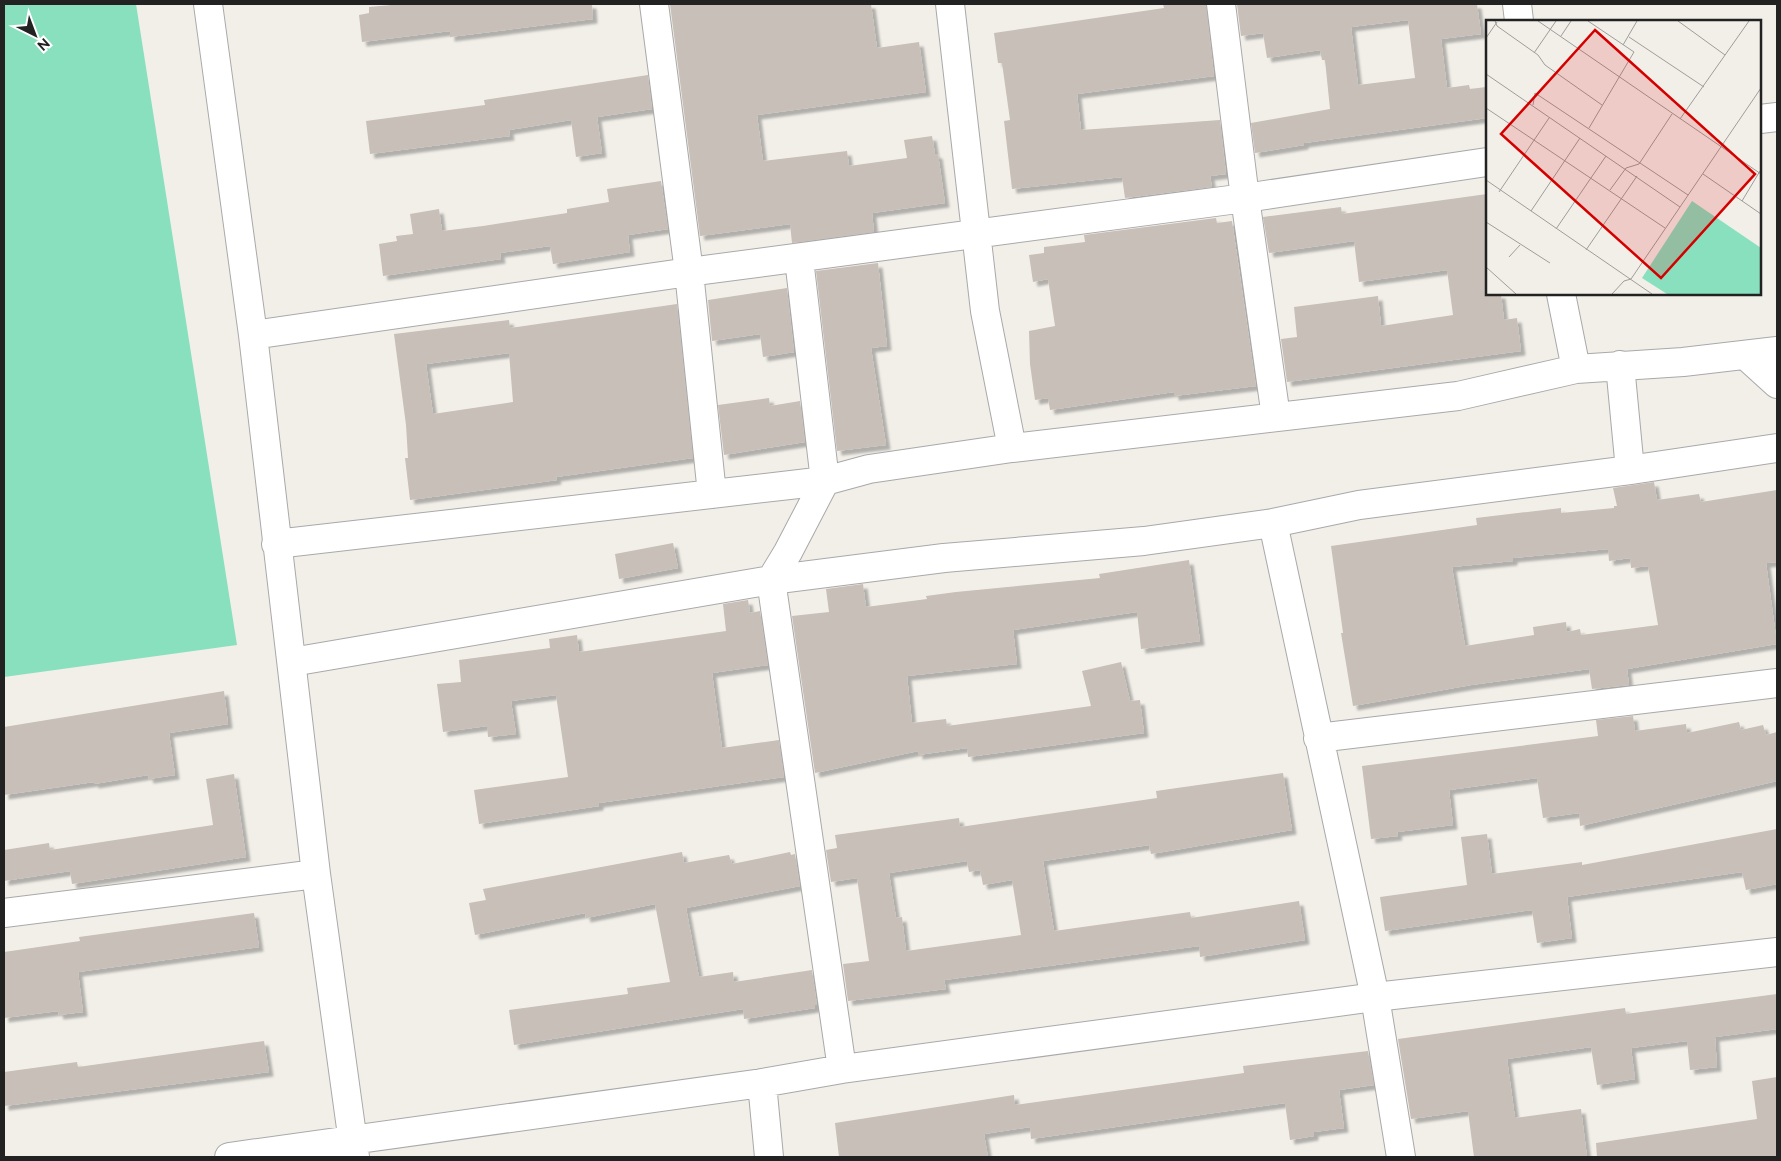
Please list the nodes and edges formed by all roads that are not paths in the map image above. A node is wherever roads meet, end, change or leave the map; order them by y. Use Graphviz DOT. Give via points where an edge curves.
graph roads {
  1 [pos="208,4"];
  2 [pos="654,4"];
  3 [pos="950,4"];
  4 [pos="1221,4"];
  5 [pos="1517,4"];
  6 [pos="1519,20"];
  7 [pos="1777,116"];
  8 [pos="1761,119"];
  9 [pos="1486,162"];
  10 [pos="1245,198"];
  11 [pos="976,234"];
  12 [pos="799,259"];
  13 [pos="689,272"];
  14 [pos="1561,295"];
  15 [pos="253,335"];
  16 [pos="1777,351"];
  17 [pos="1745,355"];
  18 [pos="1620,365"];
  19 [pos="1576,369"];
  20 [pos="1777,384"];
  21 [pos="1276,417"];
  22 [pos="1012,448"];
  23 [pos="1777,448"];
  24 [pos="1630,470"];
  25 [pos="825,481"];
  26 [pos="712,494"];
  27 [pos="1273,523"];
  28 [pos="276,544"];
  29 [pos="771,580"];
  30 [pos="292,662"];
  31 [pos="1777,683"];
  32 [pos="1318,738"];
  33 [pos="316,874"];
  34 [pos="4,913"];
  35 [pos="1777,952"];
  36 [pos="1375,997"];
  37 [pos="842,1069"];
  38 [pos="762,1083"];
  39 [pos="354,1148"];
  40 [pos="229,1157"];
  41 [pos="769,1157"];
  42 [pos="1401,1157"];
  1 -- 15 [label="street"];
  2 -- 13 [label="street"];
  3 -- 11 [label="street"];
  4 -- 10 [label="street"];
  5 -- 6 [label="street"];
  7 -- 8 [label="street"];
  9 -- 10 [label="street"];
  10 -- 11 [label="street"];
  10 -- 21 [label="street"];
  11 -- 12 [label="street"];
  11 -- 22 [label="street" via="984,311"];
  12 -- 13 [label="street"];
  12 -- 25 [label="street"];
  13 -- 15 [label="street"];
  13 -- 26 [label="street"];
  14 -- 19 [label="street"];
  15 -- 28 [label="street"];
  16 -- 17 [label="street"];
  17 -- 18 [label="street"];
  17 -- 20 [label="street"];
  18 -- 19 [label="street"];
  18 -- 24 [label="street"];
  19 -- 21 [label="street" via="1458,396"];
  21 -- 22 [label="street"];
  22 -- 25 [label="street" via="870,469"];
  23 -- 24 [label="street"];
  24 -- 27 [label="street" via="1359,505"];
  25 -- 26 [label="street"];
  25 -- 29 [label="street"];
  26 -- 28 [label="street"];
  27 -- 29 [label="street" via="1144,541 944,558"];
  27 -- 32 [label="street"];
  28 -- 30 [label="street"];
  29 -- 30 [label="street"];
  29 -- 37 [label="street"];
  30 -- 33 [label="street"];
  31 -- 32 [label="street"];
  32 -- 36 [label="street"];
  33 -- 34 [label="street"];
  33 -- 39 [label="street"];
  35 -- 36 [label="street"];
  36 -- 37 [label="street"];
  36 -- 42 [label="street"];
  37 -- 38 [label="street"];
  38 -- 39 [label="street"];
  38 -- 41 [label="street"];
  39 -- 40 [label="street"];
}
